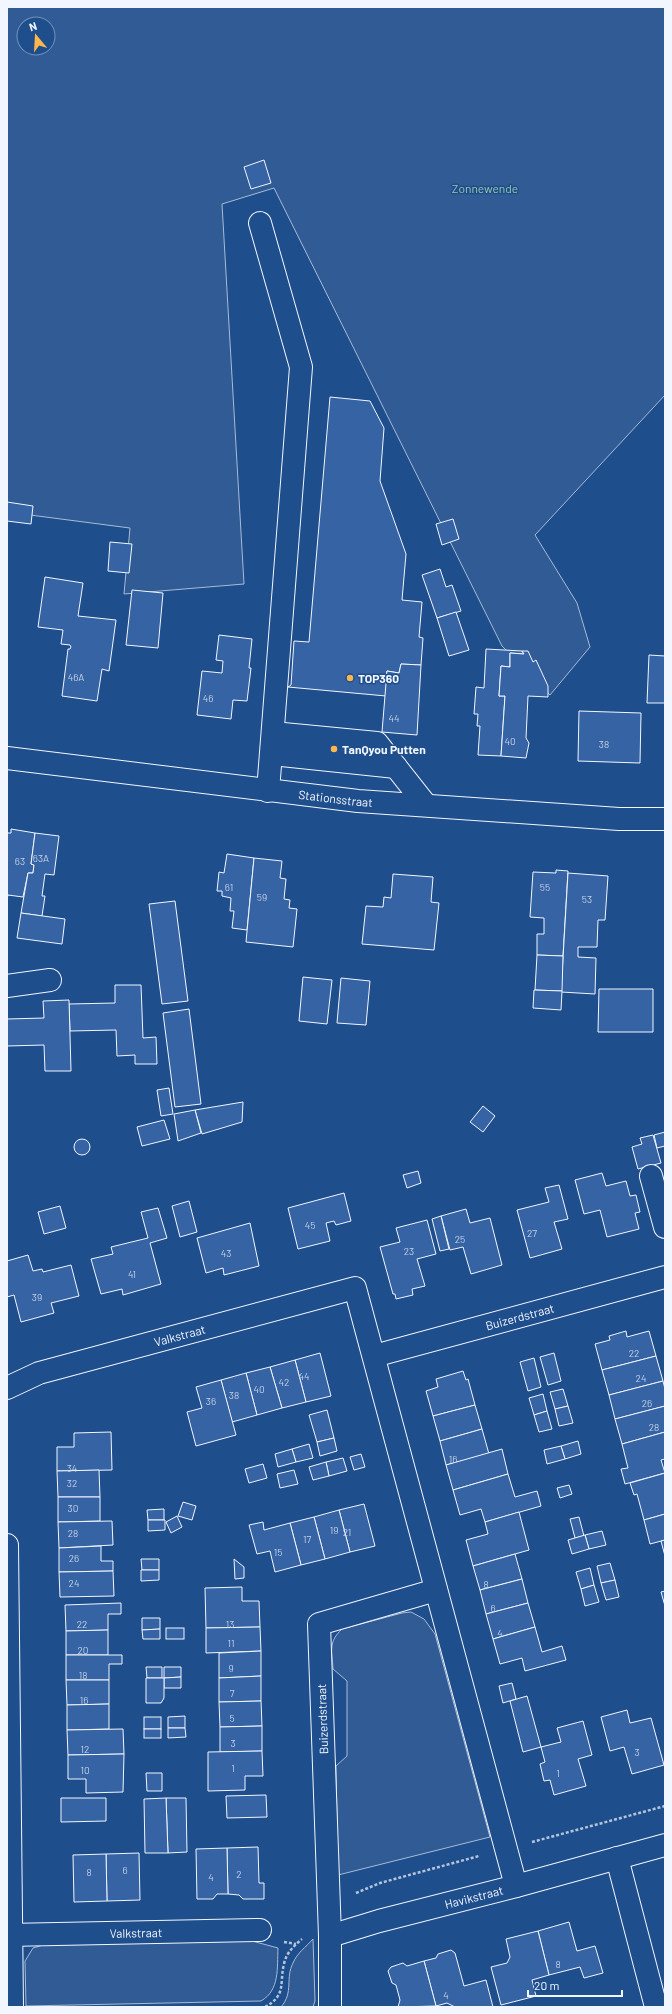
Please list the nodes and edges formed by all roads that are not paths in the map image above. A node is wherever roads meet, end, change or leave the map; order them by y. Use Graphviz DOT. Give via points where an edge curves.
graph roads {
  1 [pos="260,223"];
  2 [pos="272,744"];
  3 [pos="7,758"];
  4 [pos="268,791"];
  5 [pos="426,805"];
  6 [pos="665,819"];
  7 [pos="50,980"];
  8 [pos="7,986"];
  9 [pos="651,1176"];
  10 [pos="665,1227"];
  11 [pos="665,1278"];
  12 [pos="374,1356"];
  13 [pos="7,1388"];
  14 [pos="7,1546"];
  15 [pos="436,1590"];
  16 [pos="665,1845"];
  17 [pos="617,1858"];
  18 [pos="516,1886"];
  19 [pos="329,1926"];
  20 [pos="260,1930"];
  21 [pos="10,1935"];
  22 [pos="12,2007"];
  23 [pos="330,2007"];
  24 [pos="656,2007"];
  1 -- 2 [label="street" via="301,367"];
  2 -- 4 [label="street"];
  2 -- 5 [label="street" via="396,767"];
  3 -- 4 [label="street, Stationsstraat"];
  4 -- 5 [label="street, Stationsstraat" via="358,801"];
  5 -- 6 [label="street, Stationsstraat" via="618,819"];
  7 -- 8 [label="street"];
  9 -- 10 [label="street"];
  11 -- 12 [label="street, Buizerdstraat"];
  12 -- 13 [label="street, Valkstraat" via="355,1288 39,1373"];
  12 -- 15 [label="street"];
  14 -- 21 [label="street"];
  15 -- 18 [label="street"];
  15 -- 19 [label="street, Buizerdstraat" via="319,1624"];
  16 -- 17 [label="street, Havikstraat"];
  17 -- 18 [label="street, Havikstraat"];
  17 -- 24 [label="street"];
  18 -- 19 [label="street, Havikstraat" via="379,1921"];
  19 -- 23 [label="street"];
  20 -- 21 [label="street, Valkstraat"];
  21 -- 22 [label="street"];
}
